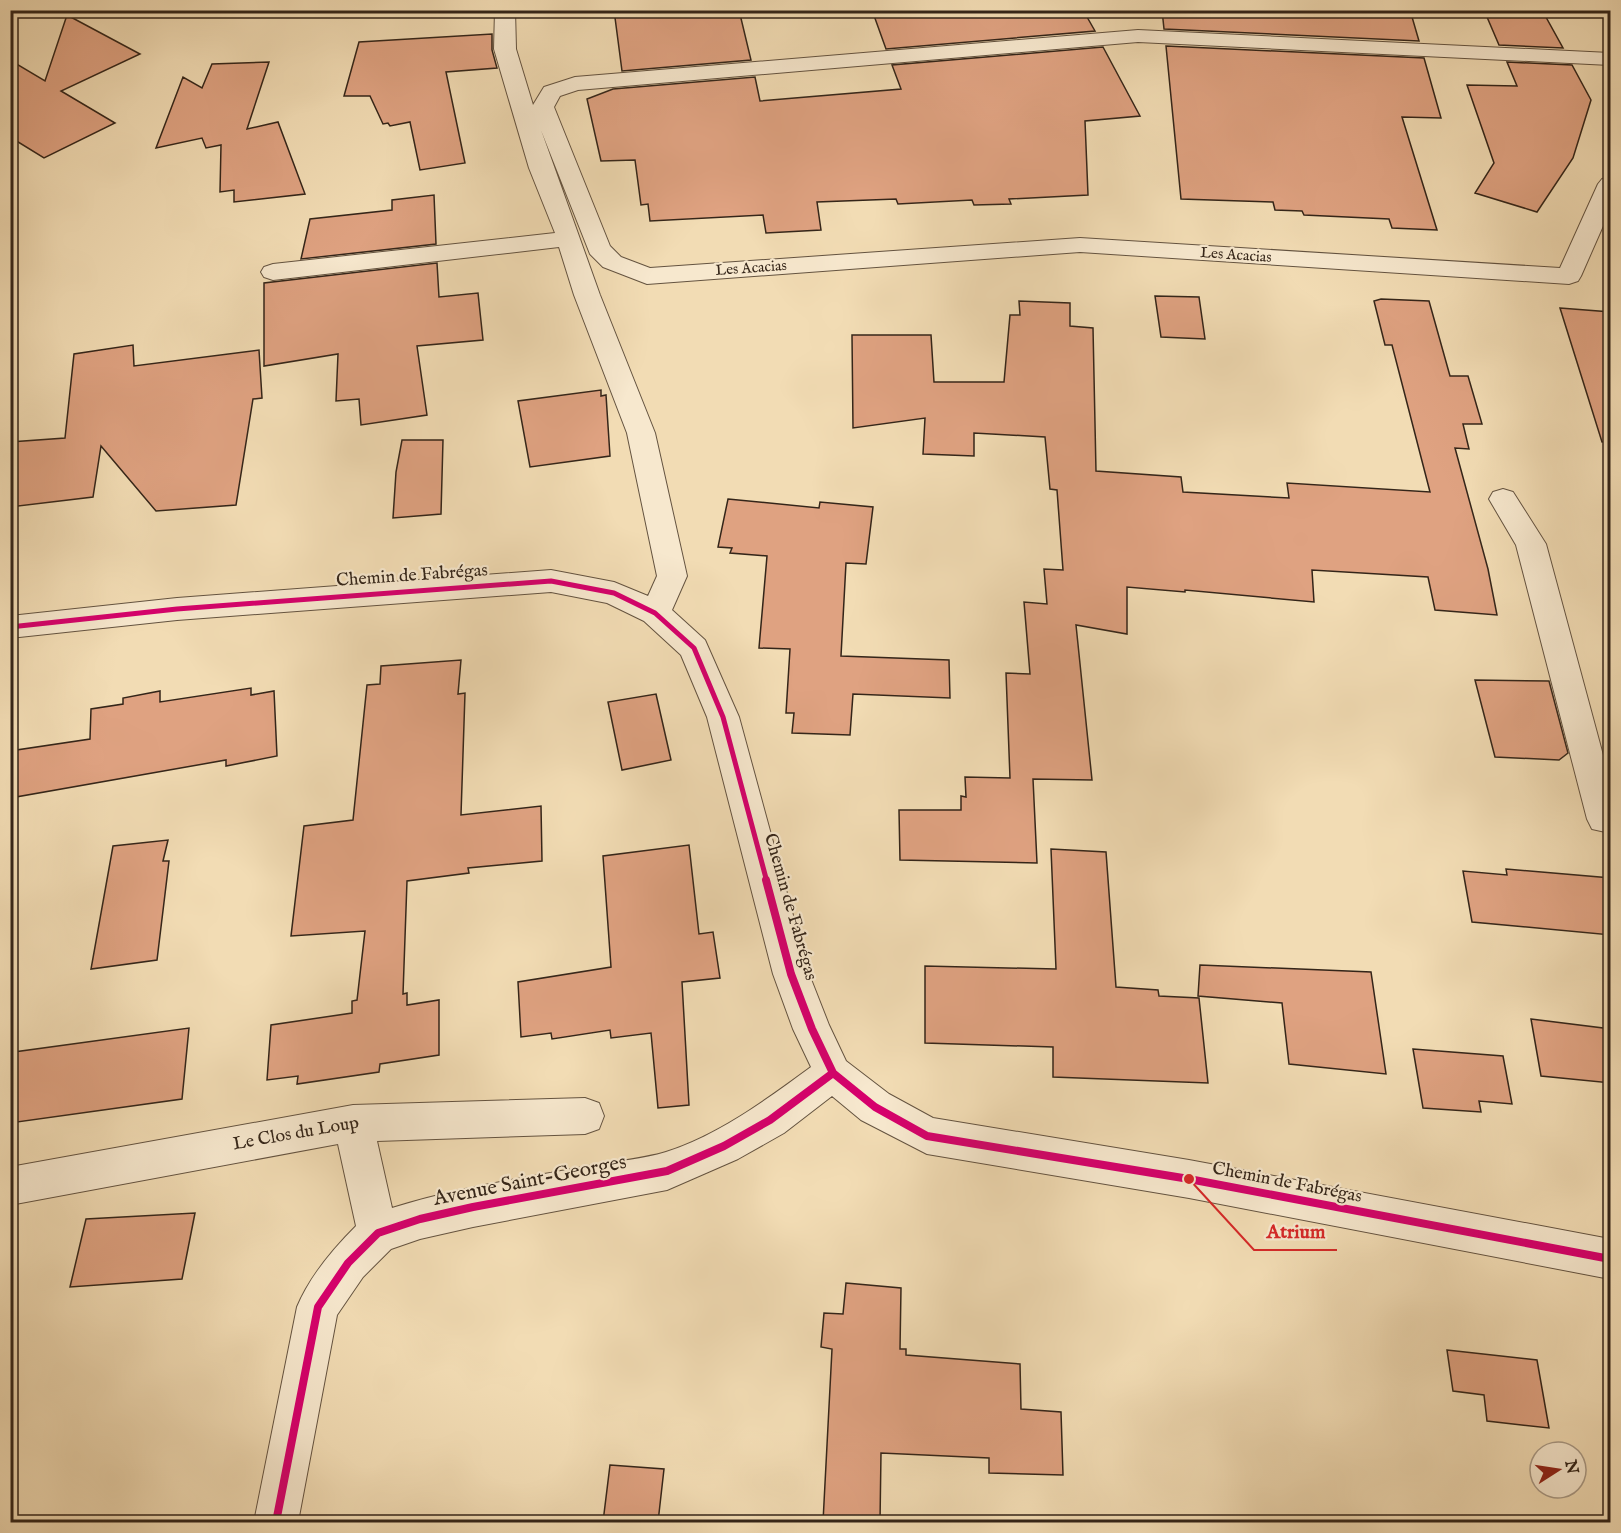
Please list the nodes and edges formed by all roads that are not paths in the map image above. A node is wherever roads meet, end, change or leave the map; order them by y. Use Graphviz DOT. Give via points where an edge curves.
graph roads {
  1 [pos="505,10"];
  2 [pos="1611,58"];
  3 [pos="1611,184"];
  4 [pos="569,239"];
  5 [pos="273,272"];
  6 [pos="1503,499"];
  7 [pos="655,613"];
  8 [pos="10,627"];
  9 [pos="1611,819"];
  10 [pos="833,1073"];
  11 [pos="585,1116"];
  12 [pos="353,1123"];
  13 [pos="10,1186"];
  14 [pos="378,1233"];
  15 [pos="1611,1259"];
  16 [pos="276,1522"];
  1 -- 4 [label="street" via="505,50 541,168"];
  2 -- 3 [label="street, Les Acacias" via="1135,28 575,84 552,92 543,107 599,249 612,262 647,276 1080,245 1569,276"];
  4 -- 5 [label="street"];
  4 -- 7 [label="street" via="640,434 672,576"];
  6 -- 9 [label="street" via="1531,544 1604,819"];
  7 -- 8 [label="street, Chemin de Fabrégas" via="614,593 551,581 177,609"];
  7 -- 10 [label="street, Chemin de Fabrégas" via="694,648 723,717 790,974"];
  10 -- 14 [label="street, Avenue Saint-Georges" via="770,1120 667,1171 472,1207"];
  10 -- 15 [label="street, Chemin de Fabrégas" via="875,1107 927,1136 1189,1179"];
  11 -- 12 [label="street, Le Clos du Loup"];
  12 -- 13 [label="street, Le Clos du Loup"];
  12 -- 14 [label="street"];
  14 -- 16 [label="street, Avenue Saint-Georges" via="348,1263 318,1307"];
}
